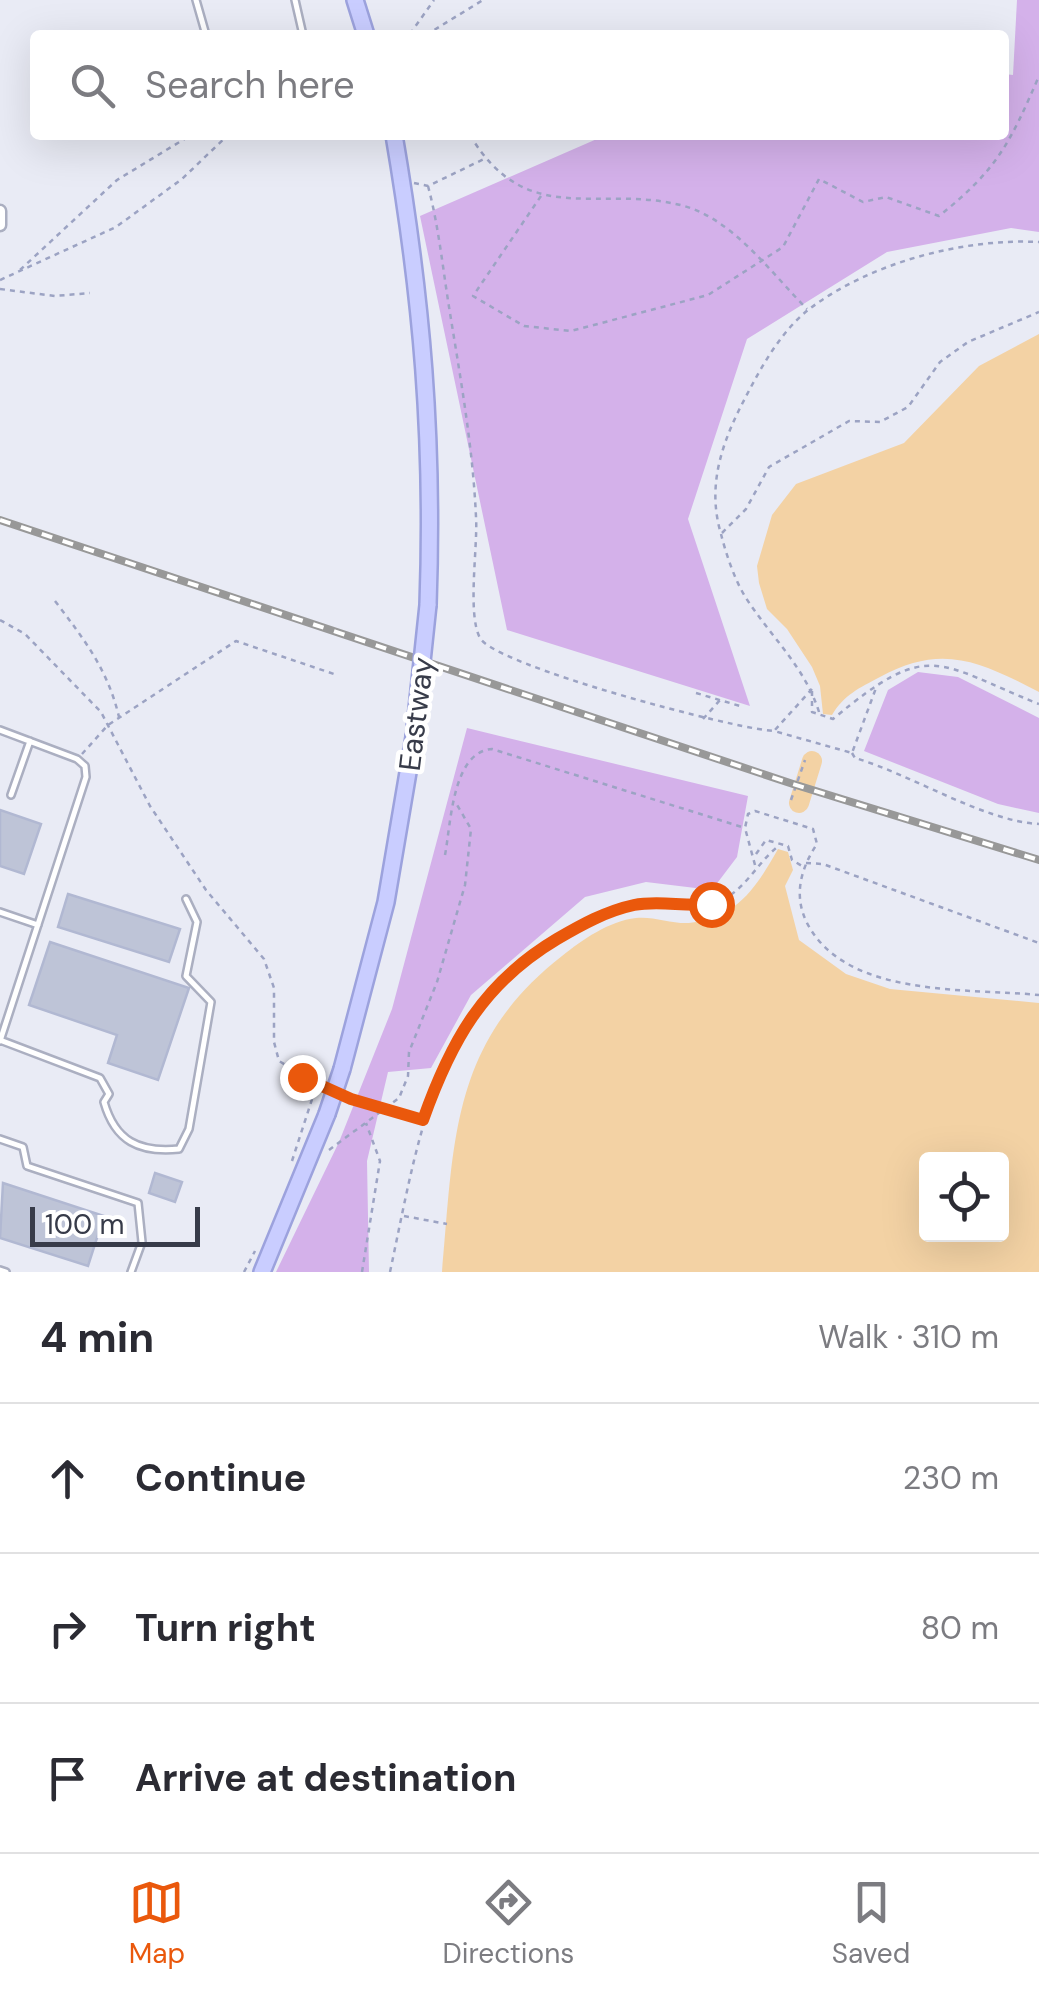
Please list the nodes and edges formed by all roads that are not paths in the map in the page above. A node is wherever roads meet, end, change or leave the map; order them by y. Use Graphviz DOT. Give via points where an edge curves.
graph roads {
  1 [pos="196,0"];
  2 [pos="295,0"];
  3 [pos="355,0"];
  4 [pos="205,30"];
  5 [pos="302,30"];
  6 [pos="364,30"];
  7 [pos="395,140"];
  8 [pos="0,211"];
  9 [pos="0,225"];
  10 [pos="0,730"];
  11 [pos="30,740"];
  12 [pos="11,795"];
  13 [pos="186,899"];
  14 [pos="0,912"];
  15 [pos="38,925"];
  16 [pos="0,1040"];
  17 [pos="0,1139"];
  18 [pos="131,1272"];
  19 [pos="262,1272"];
  1 -- 4 [label="lane"];
  2 -- 5 [label="lane"];
  3 -- 6 [label="street"];
  7 -- 19 [label="street, Eastway, bridge" via="428,384 428,606 414,738 386,902 342,1069"];
  8 -- 9 [label="street"];
  10 -- 11 [label="lane"];
  11 -- 12 [label="lane"];
  11 -- 15 [label="lane" via="77,758 86,778"];
  13 -- 16 [label="lane" via="197,922 186,976 211,1002 180,1149 121,1139 110,1125 100,1078"];
  14 -- 15 [label="lane"];
  15 -- 16 [label="lane"];
  17 -- 18 [label="lane" via="24,1147 27,1166 138,1203 142,1242"];
}
